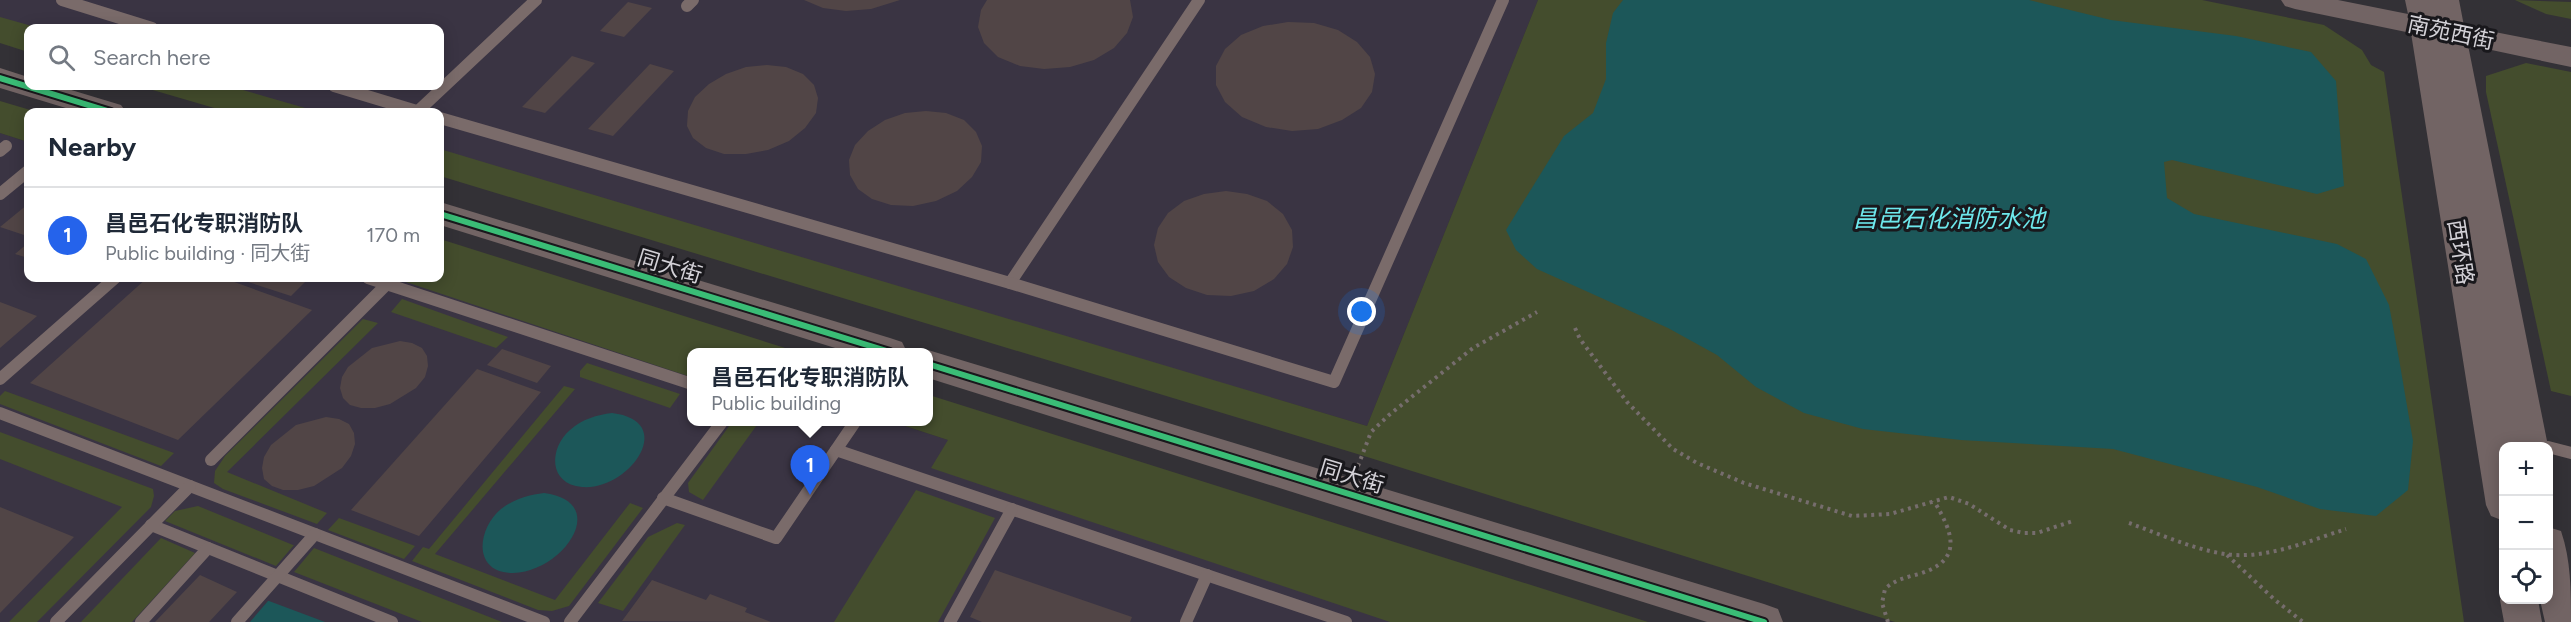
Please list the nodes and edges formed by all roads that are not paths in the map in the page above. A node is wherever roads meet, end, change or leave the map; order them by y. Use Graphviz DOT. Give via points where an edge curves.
graph roads {
  1 [pos="62,0"];
  2 [pos="536,0"];
  3 [pos="1199,0"];
  4 [pos="1503,0"];
  5 [pos="2295,0"];
  6 [pos="2386,0"];
  7 [pos="2434,13"];
  8 [pos="139,24"];
  9 [pos="2571,37"];
  10 [pos="2571,57"];
  11 [pos="0,78"];
  12 [pos="24,85"];
  13 [pos="444,87"];
  14 [pos="39,90"];
  15 [pos="347,90"];
  16 [pos="441,90"];
  17 [pos="98,108"];
  18 [pos="405,108"];
  19 [pos="422,108"];
  20 [pos="444,119"];
  21 [pos="0,144"];
  22 [pos="0,151"];
  23 [pos="24,174"];
  24 [pos="0,194"];
  25 [pos="444,215"];
  26 [pos="110,282"];
  27 [pos="381,282"];
  28 [pos="1010,283"];
  29 [pos="387,284"];
  30 [pos="877,348"];
  31 [pos="933,366"];
  32 [pos="0,379"];
  33 [pos="687,382"];
  34 [pos="0,413"];
  35 [pos="719,426"];
  36 [pos="852,426"];
  37 [pos="2491,429"];
  38 [pos="2527,442"];
  39 [pos="2537,442"];
  40 [pos="2553,449"];
  41 [pos="836,450"];
  42 [pos="2571,453"];
  43 [pos="211,460"];
  44 [pos="190,486"];
  45 [pos="2502,496"];
  46 [pos="663,498"];
  47 [pos="1012,509"];
  48 [pos="152,525"];
  49 [pos="315,534"];
  50 [pos="208,548"];
  51 [pos="2549,550"];
  52 [pos="1207,575"];
  53 [pos="278,576"];
  54 [pos="2520,604"];
  55 [pos="361,617"];
  56 [pos="56,622"];
  57 [pos="141,622"];
  58 [pos="237,622"];
  59 [pos="392,622"];
  60 [pos="544,622"];
  61 [pos="570,622"];
  62 [pos="950,622"];
  63 [pos="1186,622"];
  64 [pos="1346,622"];
  65 [pos="1764,622"];
  66 [pos="2523,622"];
  67 [pos="2564,622"];
  1 -- 8 [label="lane"];
  2 -- 13 [label="lane"];
  3 -- 28 [label="lane"];
  4 -- 28 [label="lane" via="1334,382"];
  5 -- 7 [label="main road, 南苑西街"];
  6 -- 7 [label="main road, 南苑西街"];
  7 -- 9 [label="main road, 南苑西街"];
  7 -- 10 [label="main road, 南苑西街"];
  7 -- 37 [label="main road, 西环路"];
  7 -- 39 [label="main road, 西环路"];
  11 -- 12 [label="main road"];
  14 -- 17 [label="main road"];
  15 -- 18 [label="lane"];
  16 -- 19 [label="lane"];
  20 -- 28 [label="lane"];
  21 -- 22 [label="lane" via="6,146"];
  23 -- 24 [label="lane"];
  25 -- 30 [label="main road, 同大街"];
  26 -- 32 [label="lane"];
  27 -- 29 [label="lane"];
  29 -- 33 [label="lane"];
  29 -- 43 [label="lane"];
  31 -- 65 [label="main road, 同大街"];
  34 -- 44 [label="lane"];
  35 -- 46 [label="lane"];
  36 -- 41 [label="lane"];
  37 -- 38 [label="lane"];
  37 -- 45 [label="main road, 西环路"];
  40 -- 42 [label="lane"];
  41 -- 46 [label="lane" via="776,538"];
  41 -- 47 [label="lane"];
  44 -- 48 [label="lane"];
  44 -- 49 [label="lane"];
  46 -- 61 [label="lane"];
  47 -- 52 [label="lane"];
  47 -- 62 [label="lane"];
  48 -- 50 [label="lane"];
  48 -- 56 [label="lane"];
  49 -- 53 [label="lane"];
  49 -- 60 [label="lane"];
  50 -- 53 [label="lane"];
  50 -- 57 [label="lane"];
  51 -- 67 [label="main road"];
  52 -- 63 [label="lane"];
  52 -- 64 [label="lane"];
  53 -- 55 [label="lane"];
  53 -- 58 [label="lane"];
  54 -- 66 [label="main road"];
  55 -- 59 [label="lane"];
}
